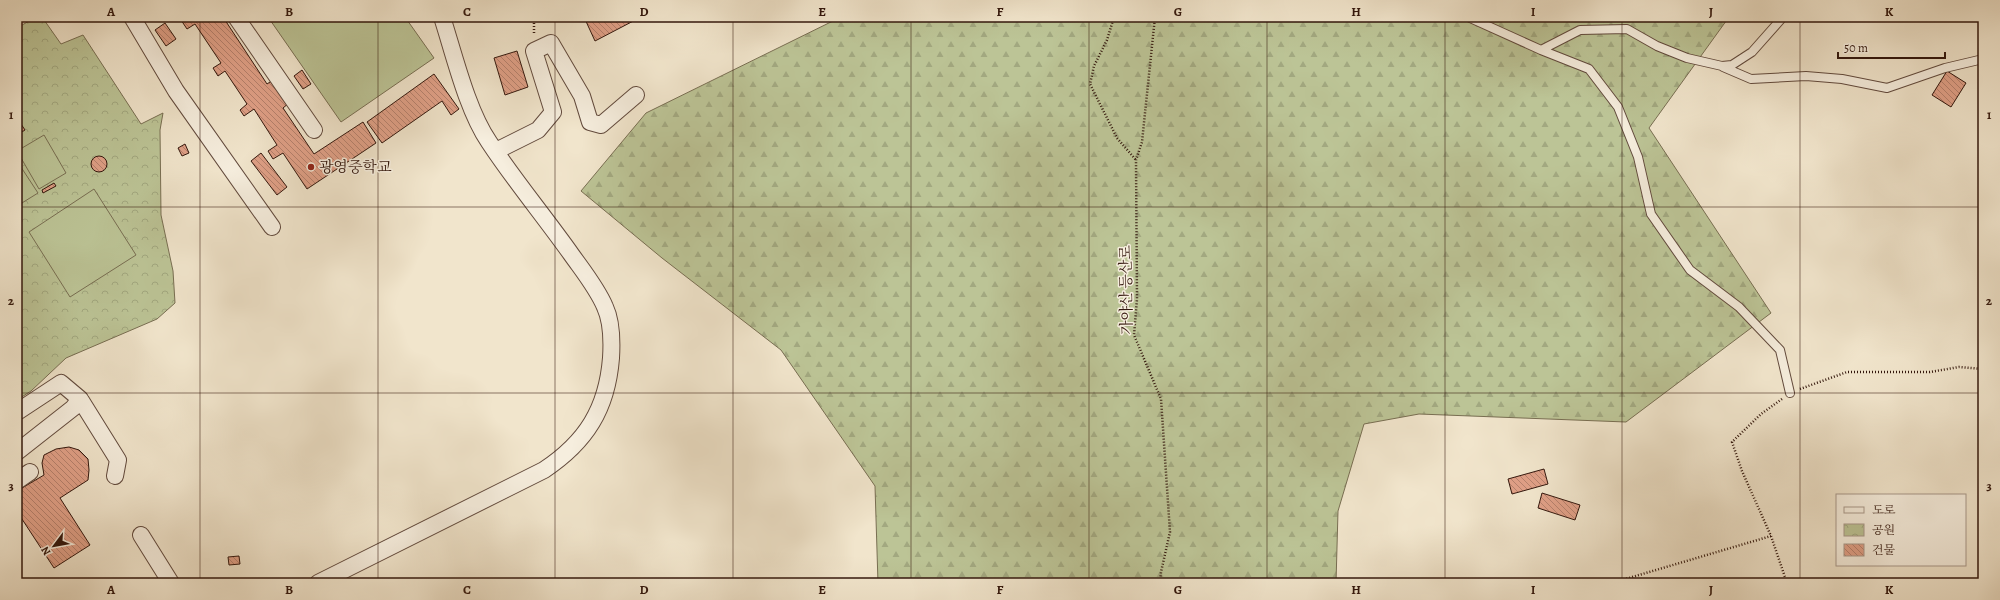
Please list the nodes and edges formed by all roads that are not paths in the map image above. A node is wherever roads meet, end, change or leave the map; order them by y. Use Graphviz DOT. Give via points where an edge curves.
graph roads {
  1 [pos="132,17"];
  2 [pos="236,17"];
  3 [pos="442,17"];
  4 [pos="1468,17"];
  5 [pos="1783,17"];
  6 [pos="1541,50"];
  7 [pos="1983,59"];
  8 [pos="1722,66"];
  9 [pos="636,95"];
  10 [pos="314,130"];
  11 [pos="496,151"];
  12 [pos="272,227"];
  13 [pos="1790,393"];
  14 [pos="80,399"];
  15 [pos="17,412"];
  16 [pos="17,452"];
  17 [pos="115,476"];
  18 [pos="141,535"];
  19 [pos="171,583"];
  20 [pos="318,583"];
  1 -- 12 [label="street" via="176,91"];
  2 -- 10 [label="street"];
  3 -- 11 [label="street" via="470,102"];
  4 -- 6 [label="lane"];
  5 -- 8 [label="lane" via="1752,52 1732,65"];
  6 -- 8 [label="lane" via="1580,30 1627,29 1657,46 1687,58"];
  6 -- 13 [label="lane" via="1589,69 1618,107 1638,157 1650,214 1690,270 1739,307 1780,350"];
  7 -- 8 [label="lane" via="1945,68 1887,88 1842,79 1806,76 1751,79"];
  9 -- 11 [label="street" via="601,125 590,122 582,96 551,43 534,51 553,112 538,130"];
  11 -- 20 [label="street" via="588,278 606,308 612,340 610,373 605,396 596,417 577,443 544,470"];
  14 -- 15 [label="street" via="61,383"];
  14 -- 16 [label="street" via="73,408"];
  14 -- 17 [label="street" via="118,460"];
  18 -- 19 [label="street"];
}
